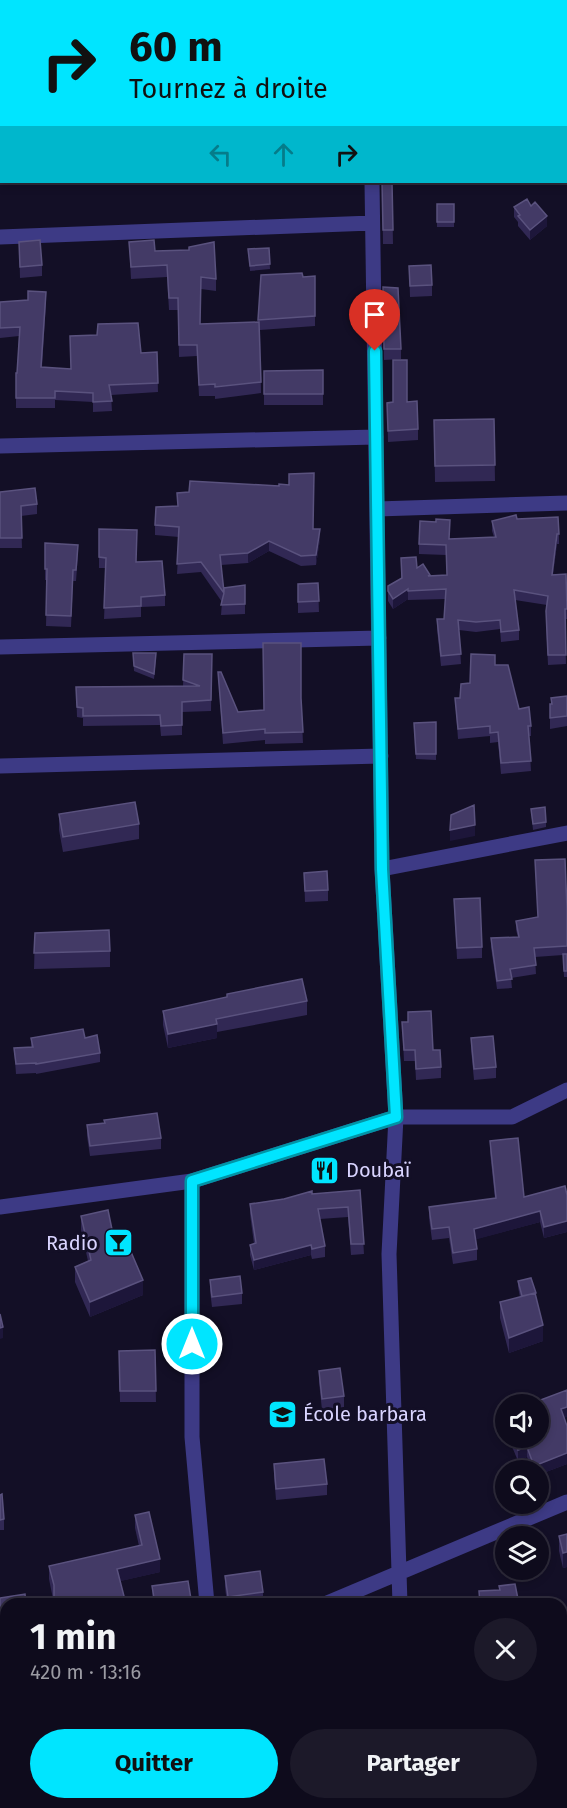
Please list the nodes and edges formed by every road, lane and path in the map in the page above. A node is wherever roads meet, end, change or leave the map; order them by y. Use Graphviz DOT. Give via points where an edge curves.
graph roads {
  1 [pos="372,183"];
  2 [pos="372,223"];
  3 [pos="0,237"];
  4 [pos="376,437"];
  5 [pos="0,446"];
  6 [pos="567,503"];
  7 [pos="377,509"];
  8 [pos="379,638"];
  9 [pos="0,647"];
  10 [pos="381,756"];
  11 [pos="0,766"];
  12 [pos="567,833"];
  13 [pos="382,869"];
  14 [pos="567,1090"];
  15 [pos="396,1117"];
  16 [pos="192,1181"];
  17 [pos="0,1207"];
  18 [pos="567,1502"];
  19 [pos="400,1573"];
  20 [pos="206,1598"];
  21 [pos="340,1598"];
  22 [pos="400,1598"];
  1 -- 2 [label="street"];
  2 -- 3 [label="street"];
  2 -- 4 [label="street"];
  4 -- 5 [label="street"];
  4 -- 7 [label="street"];
  6 -- 7 [label="street"];
  7 -- 8 [label="street"];
  8 -- 9 [label="street"];
  8 -- 10 [label="street"];
  10 -- 11 [label="street"];
  10 -- 13 [label="street"];
  12 -- 13 [label="street"];
  13 -- 15 [label="street"];
  14 -- 15 [label="street" via="512,1117"];
  15 -- 16 [label="street"];
  15 -- 19 [label="street" via="388,1254"];
  16 -- 17 [label="street"];
  16 -- 20 [label="street" via="192,1437"];
  18 -- 19 [label="street"];
  19 -- 21 [label="street"];
  19 -- 22 [label="street"];
}
